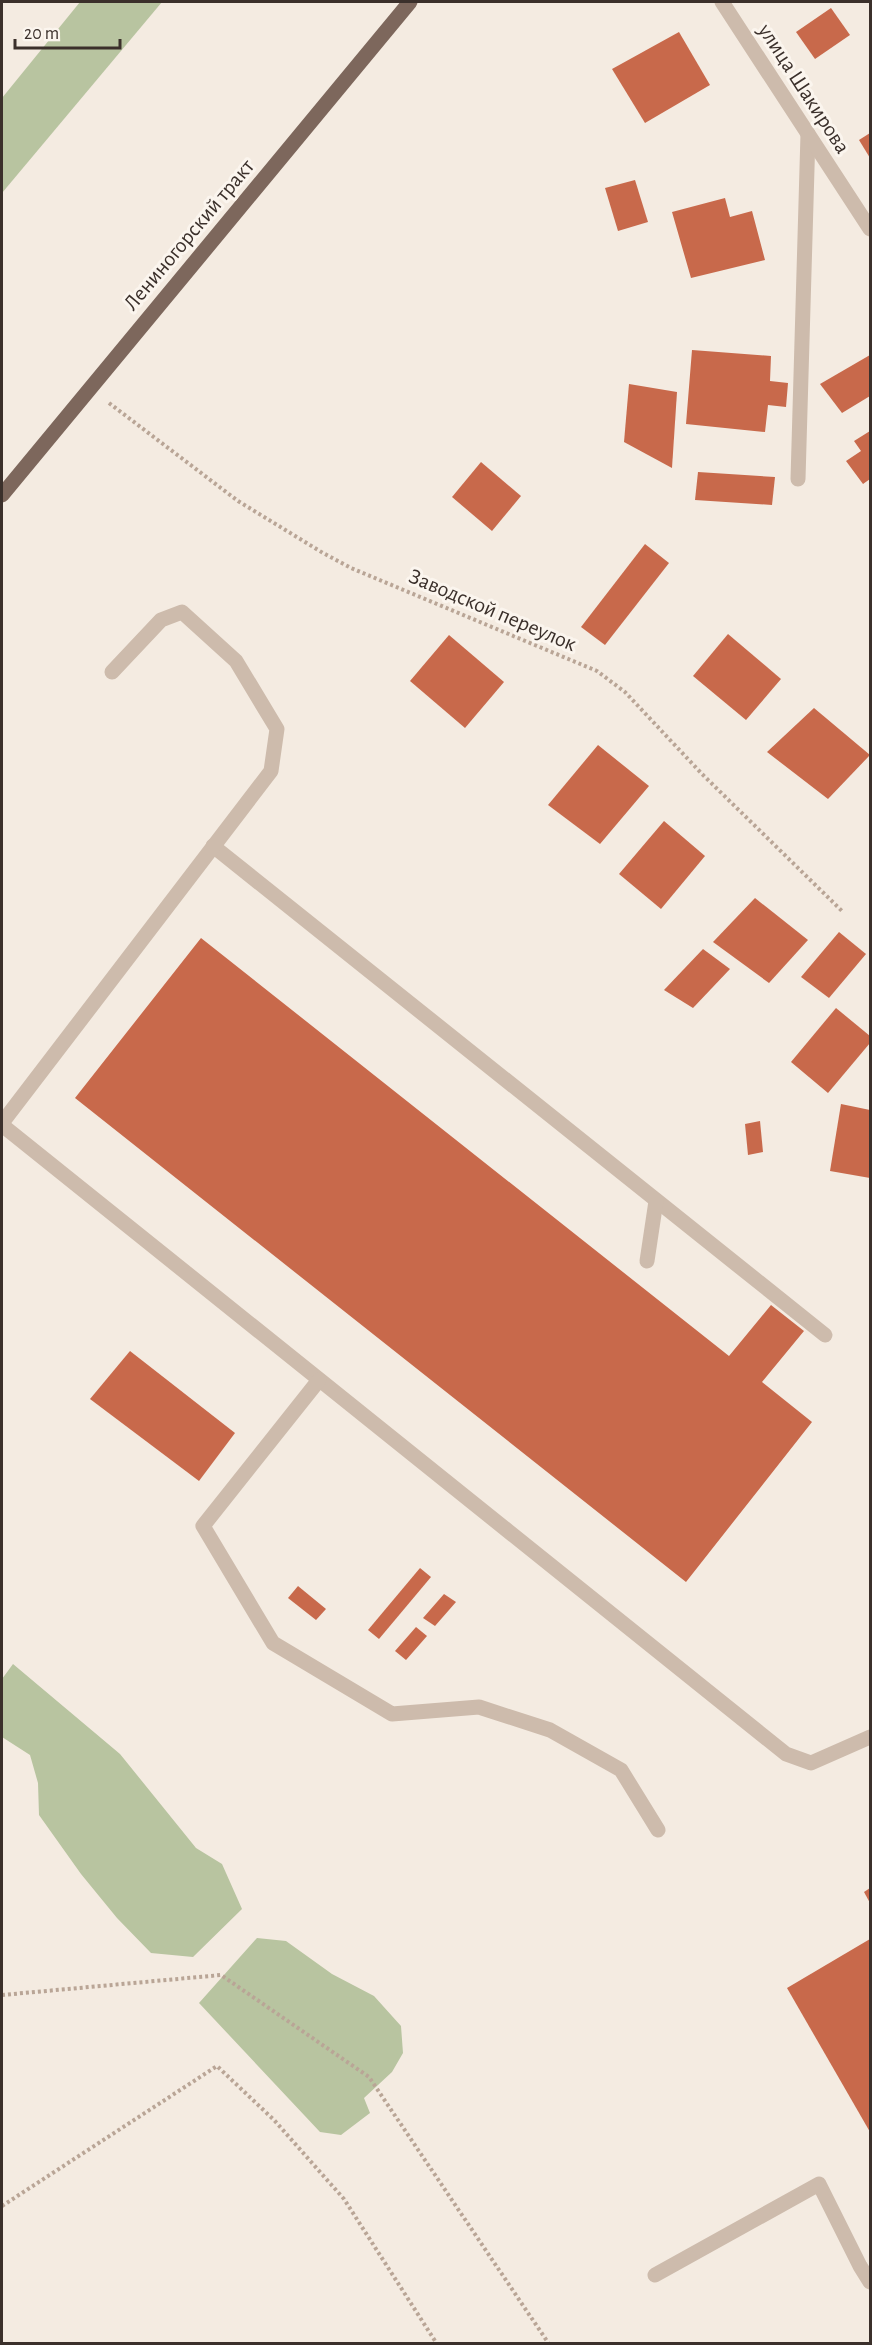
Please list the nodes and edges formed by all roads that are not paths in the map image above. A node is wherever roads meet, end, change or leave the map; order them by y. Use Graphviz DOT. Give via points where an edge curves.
graph roads {
  1 [pos="410,2"];
  2 [pos="722,2"];
  3 [pos="808,134"];
  4 [pos="870,229"];
  5 [pos="798,479"];
  6 [pos="2,495"];
  7 [pos="112,672"];
  8 [pos="213,846"];
  9 [pos="2,1124"];
  10 [pos="656,1201"];
  11 [pos="647,1261"];
  12 [pos="825,1335"];
  13 [pos="319,1380"];
  14 [pos="870,1737"];
  15 [pos="658,1830"];
  16 [pos="655,2275"];
  17 [pos="870,2282"];
  1 -- 6 [label="main road, Лениногорский тракт"];
  2 -- 3 [label="street, улица Шакирова"];
  3 -- 4 [label="street, улица Шакирова"];
  3 -- 5 [label="street"];
  7 -- 8 [label="street" via="161,620 182,612 236,661 277,729 270,771"];
  8 -- 9 [label="street"];
  8 -- 10 [label="street"];
  9 -- 13 [label="street"];
  10 -- 11 [label="street"];
  10 -- 12 [label="street"];
  13 -- 14 [label="street" via="786,1754 811,1763"];
  13 -- 15 [label="street" via="203,1526 273,1643 392,1714 479,1707 550,1730 621,1770"];
  16 -- 17 [label="street" via="819,2184"];
}
